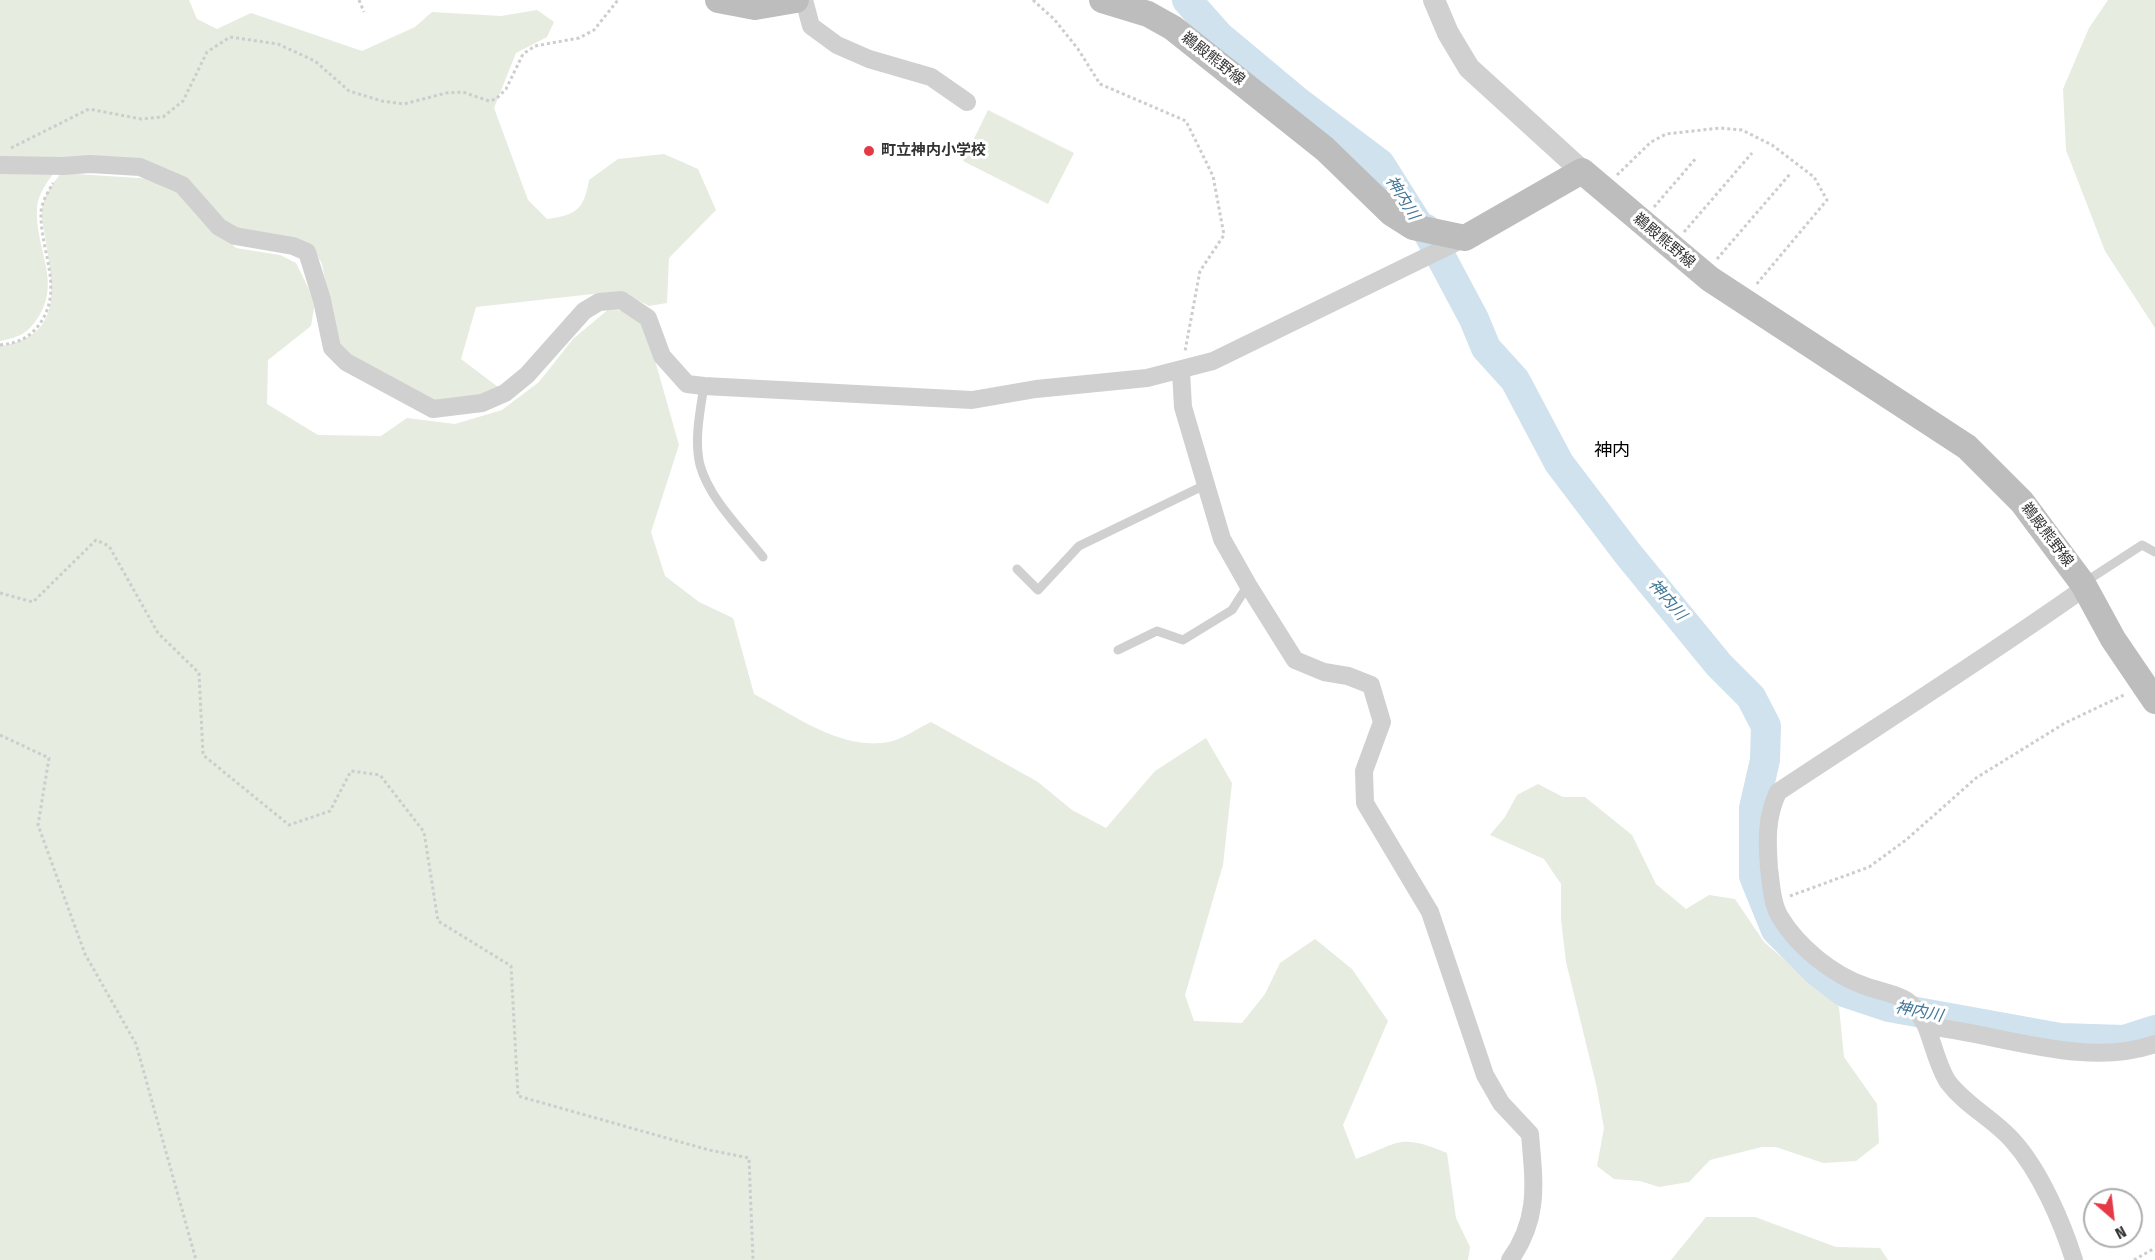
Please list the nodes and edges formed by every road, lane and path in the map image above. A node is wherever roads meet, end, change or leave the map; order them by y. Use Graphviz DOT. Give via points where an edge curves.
graph roads {
  1 [pos="359,0"];
  2 [pos="618,0"];
  3 [pos="718,0"];
  4 [pos="796,0"];
  5 [pos="804,0"];
  6 [pos="1033,0"];
  7 [pos="1102,0"];
  8 [pos="1434,0"];
  9 [pos="364,12"];
  10 [pos="967,102"];
  11 [pos="10,148"];
  12 [pos="1752,153"];
  13 [pos="1697,157"];
  14 [pos="0,165"];
  15 [pos="63,166"];
  16 [pos="1582,171"];
  17 [pos="1790,174"];
  18 [pos="1603,189"];
  19 [pos="1641,222"];
  20 [pos="1465,238"];
  21 [pos="1671,247"];
  22 [pos="1704,274"];
  23 [pos="1742,301"];
  24 [pos="0,345"];
  25 [pos="1181,371"];
  26 [pos="704,387"];
  27 [pos="1207,483"];
  28 [pos="2155,552"];
  29 [pos="763,557"];
  30 [pos="1017,569"];
  31 [pos="2083,584"];
  32 [pos="1248,585"];
  33 [pos="0,593"];
  34 [pos="1118,650"];
  35 [pos="2151,693"];
  36 [pos="0,735"];
  37 [pos="1775,902"];
  38 [pos="1926,1026"];
  39 [pos="2155,1044"];
  40 [pos="2155,1248"];
  41 [pos="196,1260"];
  42 [pos="753,1260"];
  43 [pos="1510,1260"];
  44 [pos="2074,1260"];
  45 [pos="2134,1260"];
  1 -- 9 [label="path"];
  2 -- 11 [label="path" via="594,30 579,38 535,46 523,54 506,89 489,101 463,92 404,104 382,101 349,91 315,61 278,44 230,37 207,52 183,101 163,117 141,119 89,109"];
  3 -- 4 [label="main road" via="755,7"];
  5 -- 10 [label="street" via="811,26 837,45 931,77"];
  6 -- 25 [label="path" via="1054,18 1100,84 1186,121 1213,176 1224,236 1200,271"];
  7 -- 20 [label="main road, 鵜殿熊野線" via="1148,14 1173,28 1325,149 1390,213 1413,227"];
  8 -- 16 [label="street" via="1469,68"];
  12 -- 21 [label="path"];
  13 -- 19 [label="path"];
  14 -- 15 [label="street"];
  15 -- 24 [label="path" via="40,212 53,290 46,315 32,334 19,342"];
  15 -- 26 [label="street" via="140,167 182,185 219,227 235,236 307,252 332,348 346,362 433,409 482,403 505,393 527,375 584,311 599,302 621,300 648,318 662,356 687,384"];
  16 -- 18 [label="main road, 鵜殿熊野線"];
  16 -- 20 [label="main road"];
  17 -- 22 [label="path"];
  18 -- 19 [label="main road, 鵜殿熊野線"];
  18 -- 23 [label="path" via="1651,142 1666,134 1720,128 1742,130 1772,146 1814,177 1827,200"];
  19 -- 21 [label="main road, 鵜殿熊野線"];
  20 -- 25 [label="street" via="1213,362"];
  21 -- 22 [label="main road, 鵜殿熊野線"];
  22 -- 23 [label="main road, 鵜殿熊野線"];
  23 -- 31 [label="main road, 鵜殿熊野線" via="1967,447 2022,502"];
  25 -- 26 [label="street" via="972,400"];
  25 -- 27 [label="street" via="1183,406"];
  26 -- 29 [label="lane" via="698,436 700,464 711,489"];
  27 -- 30 [label="lane" via="1079,546 1038,590"];
  27 -- 32 [label="street" via="1222,539"];
  28 -- 31 [label="lane" via="2142,545"];
  31 -- 35 [label="main road, 鵜殿熊野線" via="2113,639"];
  31 -- 37 [label="street" via="2080,591 2008,641 1778,792 1767,831"];
  32 -- 34 [label="lane" via="1232,610 1183,640 1157,631"];
  32 -- 43 [label="street" via="1295,660 1371,685 1382,722 1364,771 1365,803 1430,912 1485,1075 1501,1103 1530,1134 1533,1213 1524,1240"];
  33 -- 42 [label="path" via="33,602 96,540 103,543 109,546 158,633 199,673 202,755 289,825 330,811 351,771 380,775 424,832 438,921 511,966 518,1096 750,1158"];
  35 -- 37 [label="path" via="2065,723 1976,778 1869,867"];
  36 -- 41 [label="path" via="49,758 38,825 85,954 136,1044"];
  37 -- 38 [label="street" via="1788,928 1828,967 1914,1004"];
  38 -- 39 [label="street" via="1959,1029 2030,1047 2096,1051 2141,1049"];
  38 -- 44 [label="street" via="1947,1081 2013,1140 2031,1166 2065,1232"];
  40 -- 45 [label="path"];
}
